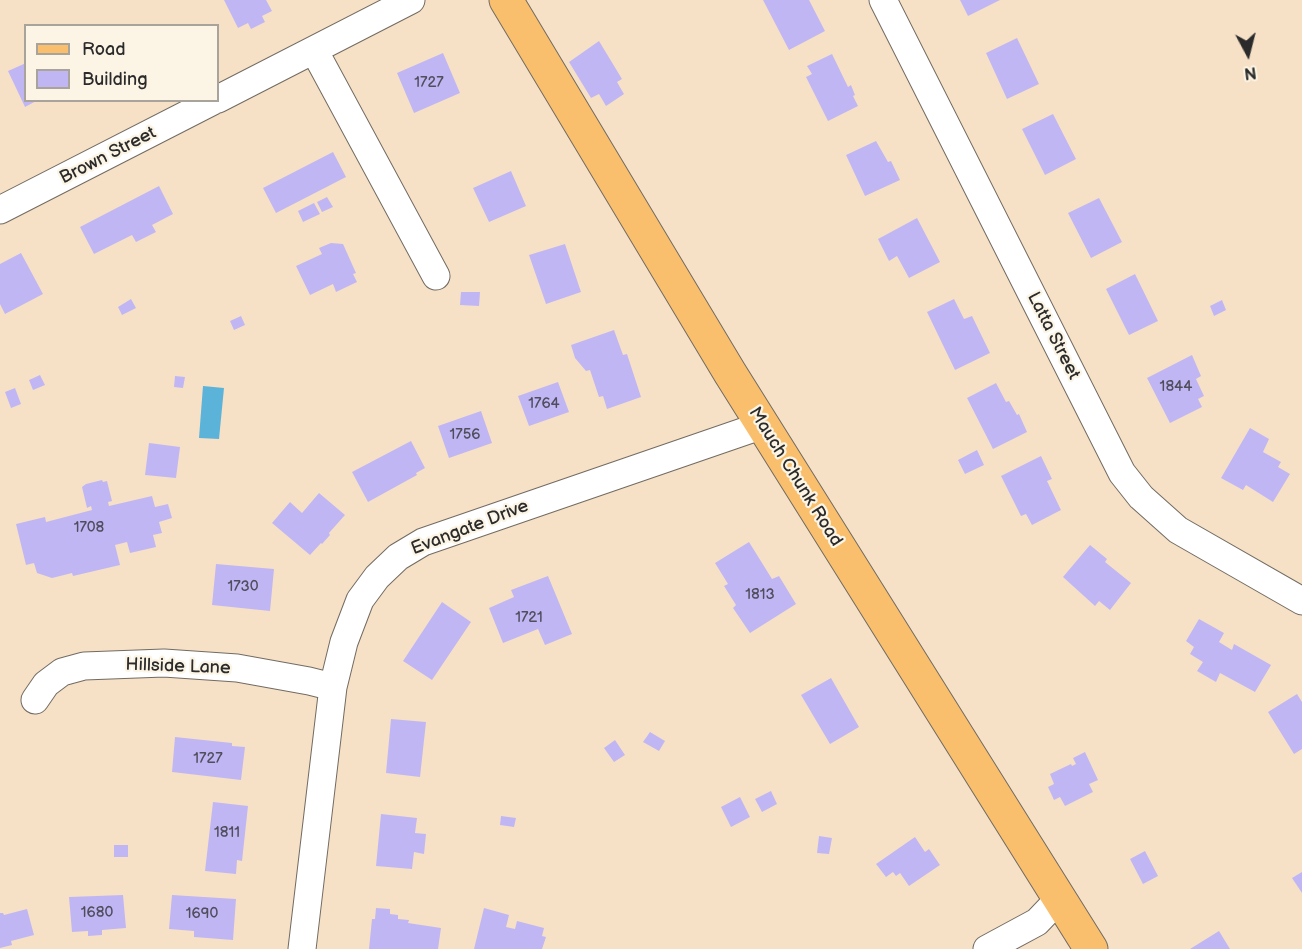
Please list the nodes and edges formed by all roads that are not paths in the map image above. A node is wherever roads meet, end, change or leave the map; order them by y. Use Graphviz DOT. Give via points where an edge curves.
graph roads {
  1 [pos="411,0"];
  2 [pos="506,0"];
  3 [pos="883,0"];
  4 [pos="314,50"];
  5 [pos="219,98"];
  6 [pos="212,102"];
  7 [pos="0,210"];
  8 [pos="436,276"];
  9 [pos="763,425"];
  10 [pos="1302,601"];
  11 [pos="333,687"];
  12 [pos="35,699"];
  13 [pos="1059,899"];
  14 [pos="302,949"];
  15 [pos="987,949"];
  16 [pos="1091,949"];
  1 -- 4 [label="street, Brown Street"];
  2 -- 9 [label="main road, Mauch Chunk Road"];
  3 -- 10 [label="street, Latta Street" via="1122,473 1141,497 1178,530"];
  4 -- 5 [label="street, Brown Street"];
  4 -- 8 [label="street"];
  6 -- 7 [label="street, Brown Street"];
  9 -- 11 [label="street, Evangate Drive" via="423,542 406,552 377,577 360,600"];
  9 -- 13 [label="main road, Mauch Chunk Road"];
  11 -- 12 [label="street, Hillside Lane" via="237,668 164,663 84,666 62,672"];
  11 -- 14 [label="street, Evangate Drive"];
  13 -- 15 [label="street" via="1037,922"];
  13 -- 16 [label="main road, Mauch Chunk Road"];
}
